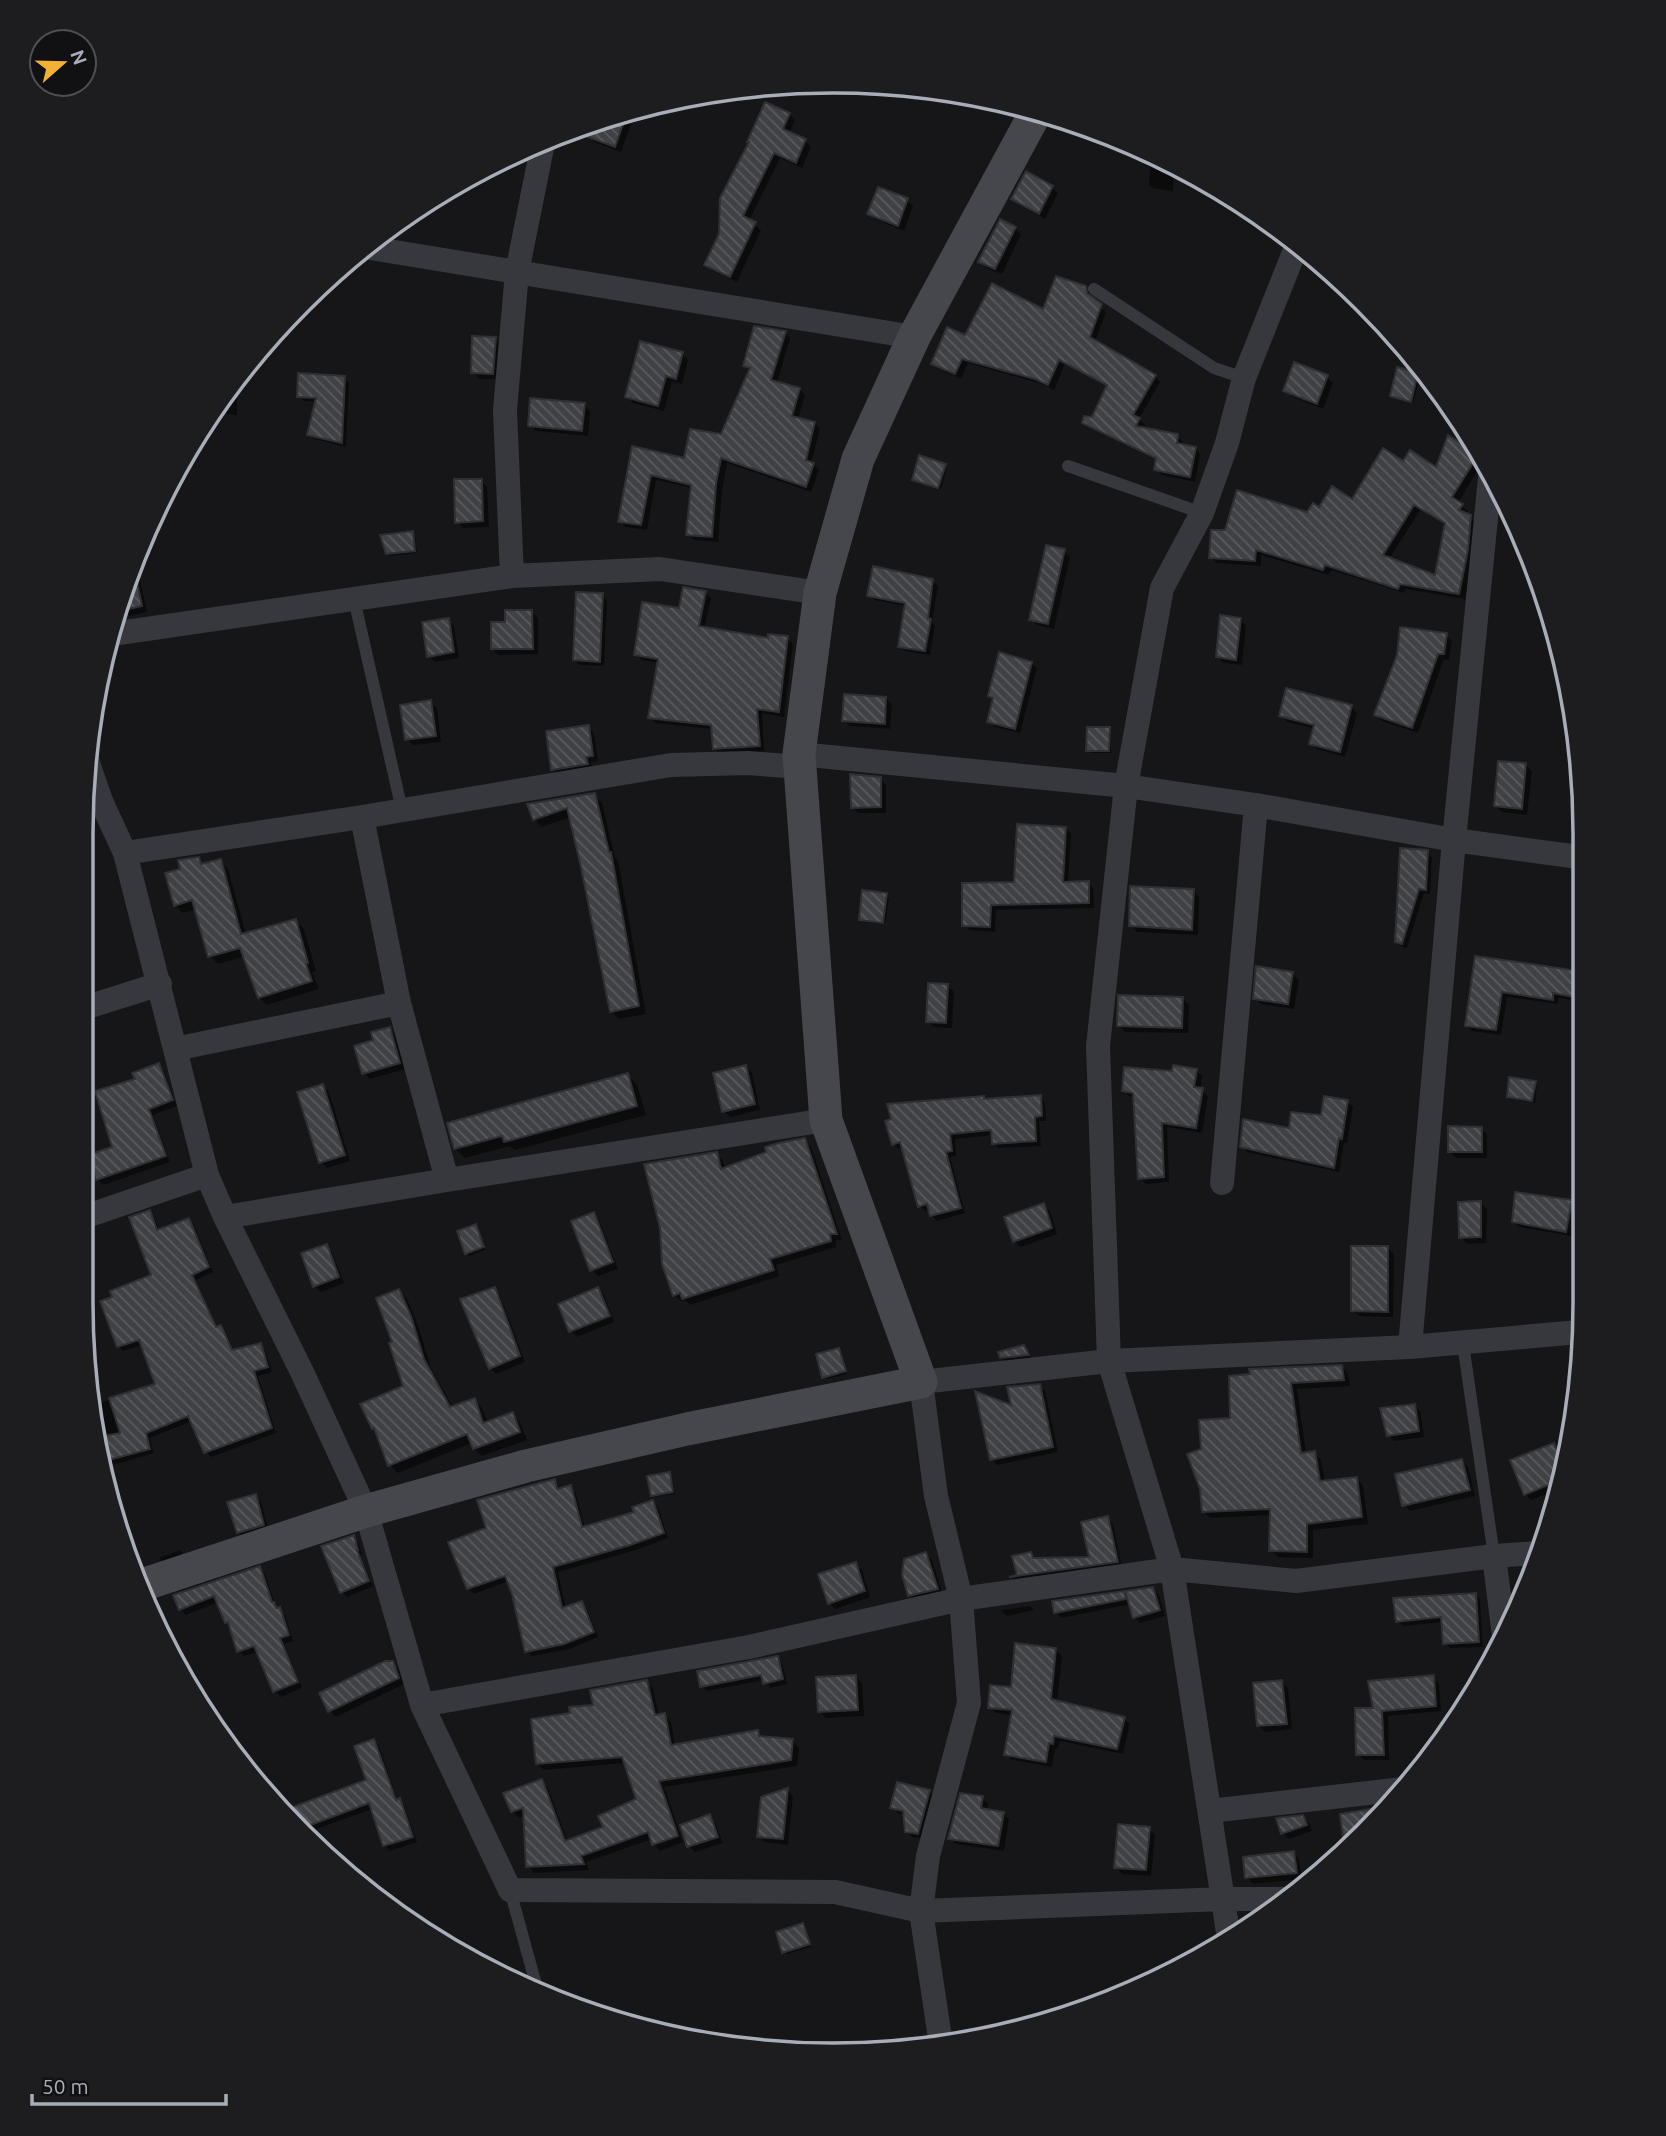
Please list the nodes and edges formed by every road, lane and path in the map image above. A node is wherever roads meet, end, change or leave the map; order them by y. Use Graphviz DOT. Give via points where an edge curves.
graph roads {
  1 [pos="1032,120"];
  2 [pos="541,153"];
  3 [pos="378,249"];
  4 [pos="1294,254"];
  5 [pos="517,272"];
  6 [pos="1094,289"];
  7 [pos="914,337"];
  8 [pos="1244,378"];
  9 [pos="1068,466"];
  10 [pos="1489,491"];
  11 [pos="1202,513"];
  12 [pos="512,576"];
  13 [pos="820,593"];
  14 [pos="354,599"];
  15 [pos="121,633"];
  16 [pos="799,761"];
  17 [pos="1126,786"];
  18 [pos="1256,806"];
  19 [pos="94,807"];
  20 [pos="402,810"];
  21 [pos="362,817"];
  22 [pos="1454,840"];
  23 [pos="125,853"];
  24 [pos="1573,856"];
  25 [pos="159,984"];
  26 [pos="399,1003"];
  27 [pos="93,1005"];
  28 [pos="175,1049"];
  29 [pos="826,1120"];
  30 [pos="208,1175"];
  31 [pos="447,1180"];
  32 [pos="1222,1183"];
  33 [pos="93,1214"];
  34 [pos="225,1217"];
  35 [pos="1572,1333"];
  36 [pos="1463,1344"];
  37 [pos="1410,1347"];
  38 [pos="1109,1361"];
  39 [pos="921,1382"];
  40 [pos="366,1511"];
  41 [pos="1529,1554"];
  42 [pos="1494,1556"];
  43 [pos="1172,1569"];
  44 [pos="148,1583"];
  45 [pos="961,1598"];
  46 [pos="1502,1619"];
  47 [pos="422,1704"];
  48 [pos="1390,1790"];
  49 [pos="1210,1811"];
  50 [pos="510,1890"];
  51 [pos="1223,1899"];
  52 [pos="1271,1899"];
  53 [pos="921,1911"];
  54 [pos="1227,1929"];
  55 [pos="535,1980"];
  56 [pos="940,2035"];
  1 -- 7 [label="street"];
  2 -- 5 [label="street"];
  3 -- 5 [label="street"];
  4 -- 8 [label="street"];
  5 -- 7 [label="street"];
  5 -- 12 [label="street" via="505,410"];
  6 -- 8 [label="lane" via="1214,368"];
  7 -- 13 [label="street" via="859,459"];
  8 -- 11 [label="street"];
  9 -- 11 [label="lane"];
  10 -- 22 [label="street"];
  11 -- 17 [label="street" via="1162,588"];
  12 -- 13 [label="street" via="660,569"];
  12 -- 14 [label="street"];
  13 -- 16 [label="street"];
  14 -- 15 [label="street"];
  14 -- 20 [label="lane"];
  16 -- 17 [label="street"];
  16 -- 20 [label="street" via="671,765"];
  16 -- 29 [label="street"];
  17 -- 18 [label="street"];
  17 -- 38 [label="street" via="1098,1046"];
  18 -- 22 [label="street"];
  18 -- 32 [label="street"];
  19 -- 23 [label="street"];
  20 -- 21 [label="street"];
  21 -- 23 [label="street"];
  21 -- 26 [label="street"];
  22 -- 24 [label="street"];
  22 -- 37 [label="street"];
  23 -- 25 [label="street"];
  25 -- 27 [label="street"];
  25 -- 28 [label="street"];
  26 -- 28 [label="street"];
  26 -- 31 [label="street"];
  28 -- 30 [label="street"];
  29 -- 31 [label="street"];
  29 -- 39 [label="street"];
  30 -- 33 [label="street"];
  30 -- 34 [label="street"];
  31 -- 34 [label="street"];
  34 -- 40 [label="street"];
  35 -- 36 [label="street"];
  36 -- 37 [label="street"];
  36 -- 42 [label="lane"];
  37 -- 38 [label="street"];
  38 -- 39 [label="street"];
  38 -- 43 [label="street"];
  39 -- 40 [label="street" via="526,1466"];
  39 -- 45 [label="street" via="936,1496"];
  40 -- 44 [label="street"];
  40 -- 47 [label="street"];
  41 -- 42 [label="street"];
  42 -- 43 [label="street" via="1296,1581"];
  42 -- 46 [label="street"];
  43 -- 45 [label="street"];
  43 -- 49 [label="street"];
  45 -- 47 [label="street" via="750,1647"];
  45 -- 53 [label="street" via="969,1703 928,1856"];
  47 -- 50 [label="street"];
  48 -- 49 [label="street"];
  49 -- 51 [label="street"];
  50 -- 53 [label="street" via="835,1892"];
  50 -- 55 [label="lane"];
  51 -- 52 [label="street"];
  51 -- 53 [label="street"];
  51 -- 54 [label="street"];
  53 -- 56 [label="street"];
}
